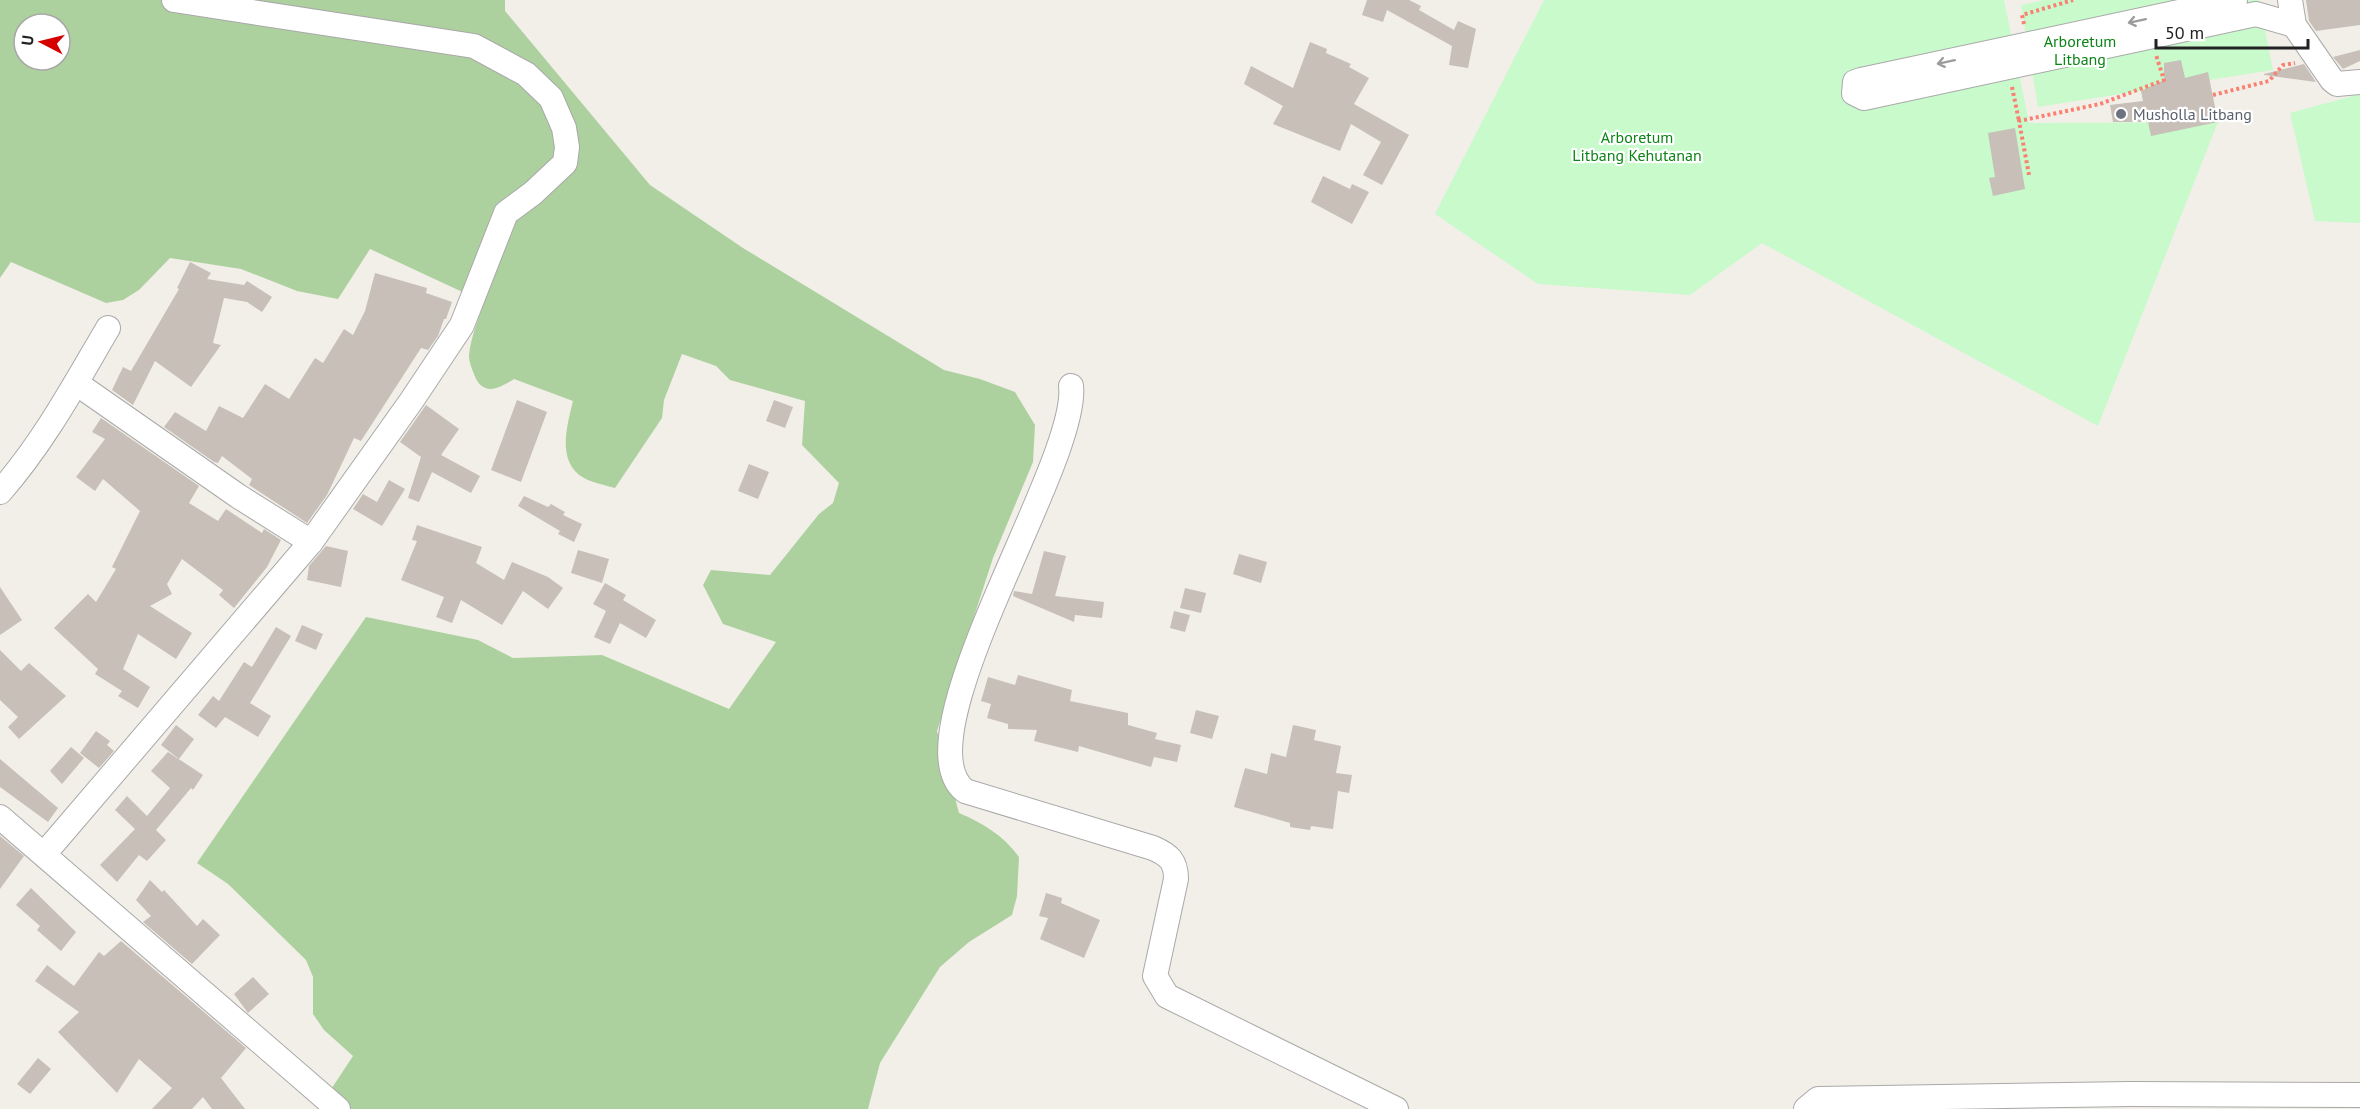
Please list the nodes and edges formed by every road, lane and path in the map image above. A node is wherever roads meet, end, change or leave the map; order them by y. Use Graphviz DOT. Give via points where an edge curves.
graph roads {
  1 [pos="174,0"];
  2 [pos="2073,0"];
  3 [pos="2235,0"];
  4 [pos="2290,0"];
  5 [pos="211,3"];
  6 [pos="270,7"];
  7 [pos="2254,7"];
  8 [pos="2022,15"];
  9 [pos="2294,25"];
  10 [pos="2150,37"];
  11 [pos="2017,59"];
  12 [pos="2319,60"];
  13 [pos="2360,82"];
  14 [pos="2213,95"];
  15 [pos="2019,121"];
  16 [pos="2029,175"];
  17 [pos="108,328"];
  18 [pos="76,383"];
  19 [pos="1071,386"];
  20 [pos="0,492"];
  21 [pos="311,542"];
  22 [pos="0,816"];
  23 [pos="45,853"];
  24 [pos="2360,1095"];
  25 [pos="338,1109"];
  26 [pos="1396,1109"];
  27 [pos="1806,1109"];
  1 -- 5 [label="street"];
  2 -- 8 [label="path"];
  3 -- 11 [label="street, one-way"];
  4 -- 9 [label="street"];
  5 -- 6 [label="street"];
  6 -- 21 [label="street" via="474,46 526,74 551,98 564,128 567,147 565,163 506,213 462,325"];
  7 -- 9 [label="street"];
  7 -- 10 [label="street"];
  9 -- 12 [label="street"];
  10 -- 11 [label="street"];
  10 -- 15 [label="path" via="2164,80 2100,104"];
  11 -- 11 [label="street, one-way" via="1861,80 1853,87 1856,96 1863,98"];
  11 -- 15 [label="path"];
  12 -- 13 [label="street" via="2337,84"];
  12 -- 14 [label="path" via="2283,65 2269,81"];
  15 -- 16 [label="path"];
  17 -- 18 [label="street"];
  18 -- 20 [label="street" via="30,455"];
  18 -- 21 [label="street"];
  19 -- 26 [label="street" via="1065,429 990,606 961,697 952,735 953,774 965,791 1167,855 1176,866 1176,879 1155,976 1167,996"];
  21 -- 23 [label="street"];
  22 -- 23 [label="street"];
  23 -- 25 [label="street"];
  24 -- 27 [label="street" via="1818,1099"];
}
